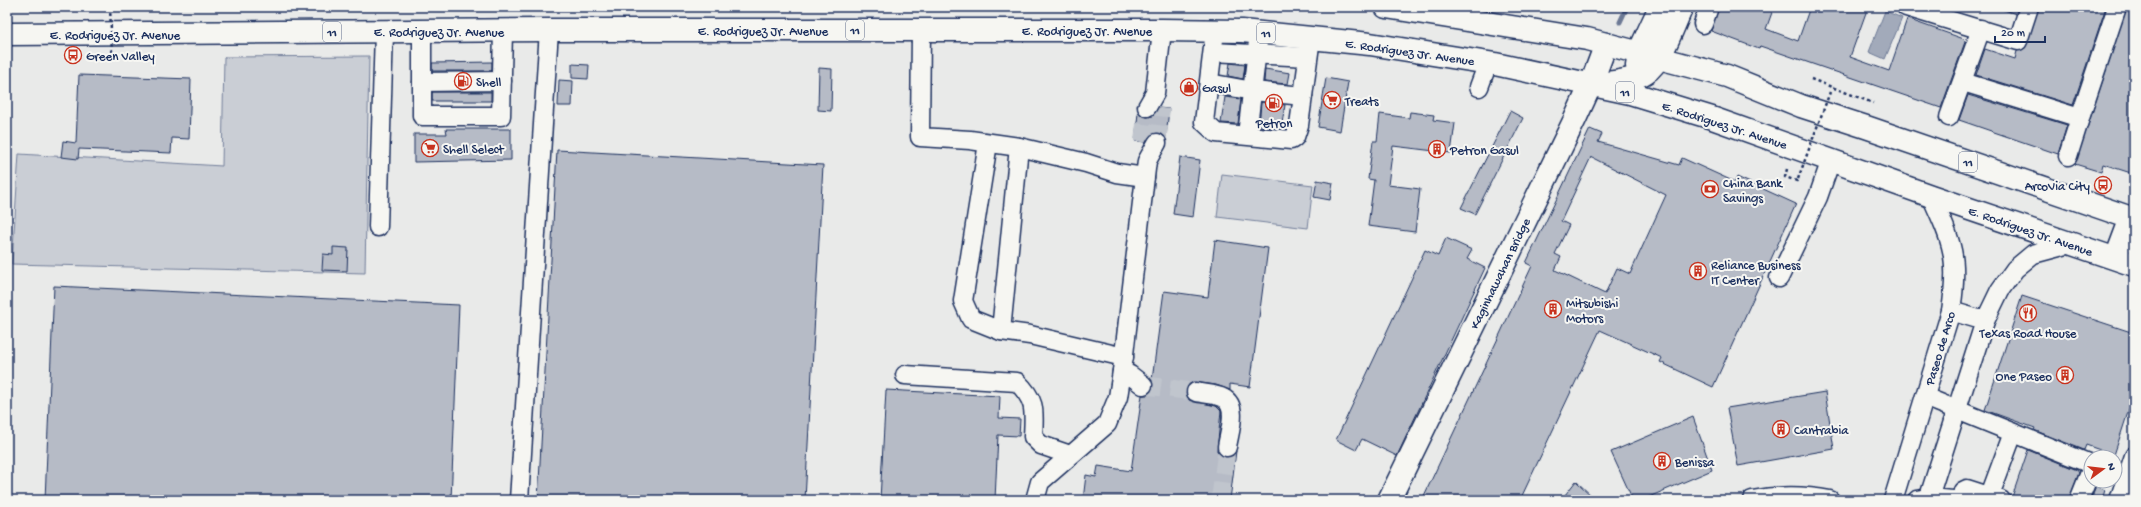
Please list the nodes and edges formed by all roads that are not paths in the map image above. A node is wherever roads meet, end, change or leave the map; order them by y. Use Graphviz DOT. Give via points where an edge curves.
graph roads {
  1 [pos="1386,7"];
  2 [pos="1660,7"];
  3 [pos="1682,7"];
  4 [pos="1709,7"];
  5 [pos="1906,7"];
  6 [pos="2029,7"];
  7 [pos="2117,7"];
  8 [pos="1703,24"];
  9 [pos="1981,29"];
  10 [pos="549,30"];
  11 [pos="920,30"];
  12 [pos="1162,30"];
  13 [pos="422,31"];
  14 [pos="503,31"];
  15 [pos="1215,31"];
  16 [pos="384,32"];
  17 [pos="1259,32"];
  18 [pos="7,34"];
  19 [pos="1606,44"];
  20 [pos="1310,47"];
  21 [pos="1212,52"];
  22 [pos="1256,54"];
  23 [pos="1649,55"];
  24 [pos="1488,63"];
  25 [pos="1639,76"];
  26 [pos="502,81"];
  27 [pos="422,82"];
  28 [pos="1963,82"];
  29 [pos="1209,83"];
  30 [pos="1591,84"];
  31 [pos="1479,87"];
  32 [pos="1253,91"];
  33 [pos="1302,96"];
  34 [pos="1154,102"];
  35 [pos="1658,102"];
  36 [pos="1949,117"];
  37 [pos="2080,118"];
  38 [pos="1247,135"];
  39 [pos="988,142"];
  40 [pos="1150,142"];
  41 [pos="1018,147"];
  42 [pos="2068,156"];
  43 [pos="1831,160"];
  44 [pos="1146,169"];
  45 [pos="1931,196"];
  46 [pos="2133,219"];
  47 [pos="378,227"];
  48 [pos="2070,244"];
  49 [pos="2125,262"];
  50 [pos="1779,278"];
  51 [pos="1951,311"];
  52 [pos="1985,321"];
  53 [pos="1001,331"];
  54 [pos="1123,364"];
  55 [pos="905,375"];
  56 [pos="1143,385"];
  57 [pos="1196,392"];
  58 [pos="1924,397"];
  59 [pos="1956,410"];
  60 [pos="2013,433"];
  61 [pos="1227,447"];
  62 [pos="1070,455"];
  63 [pos="2134,456"];
  64 [pos="2083,461"];
  65 [pos="2083,489"];
  66 [pos="1996,498"];
  67 [pos="1924,499"];
  68 [pos="519,500"];
  69 [pos="1035,500"];
  70 [pos="1389,500"];
  71 [pos="1752,500"];
  72 [pos="1830,500"];
  73 [pos="1893,500"];
  74 [pos="1953,500"];
  75 [pos="1961,500"];
  76 [pos="2079,500"];
  77 [pos="2119,500"];
  1 -- 19 [label="main road, 11"];
  2 -- 23 [label="main road"];
  3 -- 23 [label="main road"];
  4 -- 8 [label="street"];
  5 -- 9 [label="street"];
  6 -- 9 [label="street" via="2018,41"];
  7 -- 37 [label="street"];
  9 -- 28 [label="street"];
  10 -- 11 [label="main road, E. Rodriguez Jr. Avenue / 11"];
  10 -- 14 [label="main road, E. Rodriguez Jr. Avenue / 11"];
  10 -- 68 [label="street"];
  11 -- 12 [label="main road, E. Rodriguez Jr. Avenue / 11"];
  11 -- 39 [label="street" via="920,137"];
  12 -- 15 [label="main road, E. Rodriguez Jr. Avenue / 11"];
  12 -- 34 [label="street"];
  13 -- 14 [label="main road, E. Rodriguez Jr. Avenue / 11"];
  13 -- 16 [label="main road, E. Rodriguez Jr. Avenue / 11"];
  13 -- 27 [label="street"];
  14 -- 26 [label="street"];
  15 -- 17 [label="main road, E. Rodriguez Jr. Avenue / 11"];
  15 -- 21 [label="street"];
  16 -- 18 [label="main road, E. Rodriguez Jr. Avenue / 11"];
  16 -- 47 [label="street"];
  17 -- 20 [label="main road, E. Rodriguez Jr. Avenue / 11"];
  17 -- 22 [label="street"];
  19 -- 23 [label="main road, 11"];
  19 -- 30 [label="main road, Kaginhawahan Bridge"];
  20 -- 22 [label="street"];
  20 -- 24 [label="main road, E. Rodriguez Jr. Avenue / 11" via="1370,44"];
  20 -- 33 [label="street"];
  21 -- 22 [label="street"];
  21 -- 29 [label="street"];
  22 -- 32 [label="street"];
  23 -- 25 [label="main road" via="1651,69"];
  23 -- 46 [label="main road, 11" via="1727,76 1801,106"];
  24 -- 30 [label="main road, E. Rodriguez Jr. Avenue / 11"];
  24 -- 31 [label="street"];
  25 -- 30 [label="main road"];
  25 -- 35 [label="main road"];
  26 -- 27 [label="street"];
  26 -- 27 [label="street" via="501,116 422,116"];
  28 -- 36 [label="street"];
  28 -- 37 [label="street"];
  29 -- 32 [label="street"];
  29 -- 38 [label="street" via="1204,122 1216,133"];
  30 -- 35 [label="main road, E. Rodriguez Jr. Avenue / 11"];
  30 -- 70 [label="main road, Kaginhawahan Bridge"];
  32 -- 33 [label="street"];
  32 -- 38 [label="street"];
  33 -- 38 [label="street" via="1297,132 1291,140"];
  35 -- 43 [label="main road, E. Rodriguez Jr. Avenue / 11"];
  37 -- 42 [label="street"];
  39 -- 41 [label="street"];
  39 -- 53 [label="street" via="963,301 971,319"];
  40 -- 44 [label="street"];
  41 -- 44 [label="street" via="1117,173"];
  41 -- 53 [label="street"];
  43 -- 45 [label="main road, E. Rodriguez Jr. Avenue / 11"];
  43 -- 50 [label="street" via="1818,197"];
  44 -- 54 [label="street"];
  45 -- 48 [label="main road, E. Rodriguez Jr. Avenue / 11"];
  45 -- 51 [label="street, Paseo de Arco" via="1947,230 1955,260"];
  46 -- 49 [label="main road"];
  48 -- 49 [label="main road, E. Rodriguez Jr. Avenue / 11"];
  48 -- 52 [label="street" via="2033,254 2015,268 2000,290"];
  51 -- 52 [label="street"];
  51 -- 58 [label="street, Paseo de Arco"];
  52 -- 59 [label="street"];
  53 -- 54 [label="street" via="1030,334"];
  54 -- 56 [label="street"];
  54 -- 62 [label="street" via="1118,397 1106,424"];
  55 -- 62 [label="street" via="1017,382 1028,392 1034,407 1033,438 1041,445"];
  57 -- 61 [label="street" via="1228,400 1232,408"];
  58 -- 59 [label="street"];
  58 -- 73 [label="street, Paseo de Arco"];
  59 -- 60 [label="street"];
  59 -- 67 [label="street"];
  60 -- 64 [label="street"];
  60 -- 66 [label="street"];
  62 -- 69 [label="street" via="1040,482"];
  63 -- 77 [label="street"];
  65 -- 76 [label="street"];
  66 -- 75 [label="street" via="1967,488 1963,491"];
  67 -- 74 [label="street"];
  71 -- 72 [label="street" via="1770,496 1810,496"];
}
